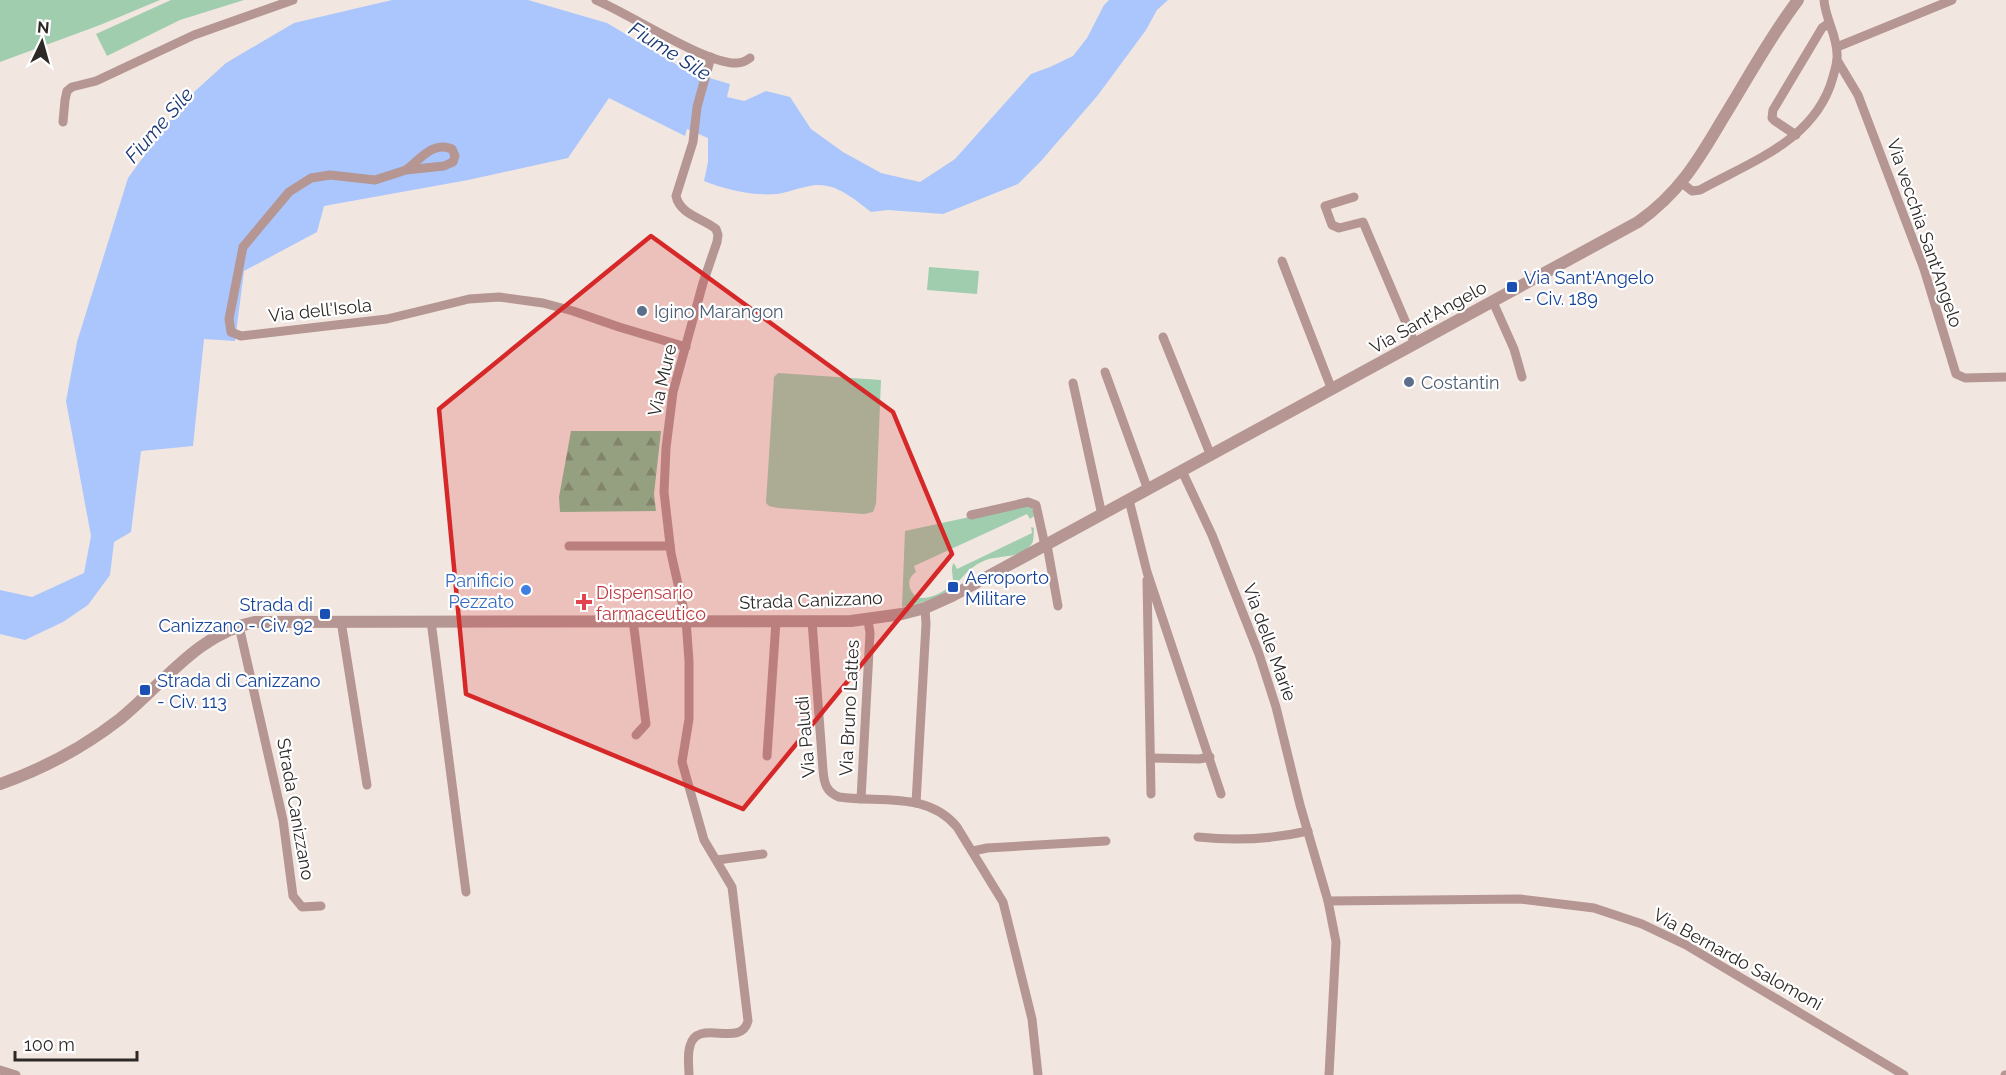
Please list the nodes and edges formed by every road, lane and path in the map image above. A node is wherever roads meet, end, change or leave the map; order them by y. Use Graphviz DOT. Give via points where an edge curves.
graph roads {
  1 [pos="294,0"];
  2 [pos="596,0"];
  3 [pos="1798,0"];
  4 [pos="1824,0"];
  5 [pos="1952,0"];
  6 [pos="1829,23"];
  7 [pos="1837,46"];
  8 [pos="711,57"];
  9 [pos="750,58"];
  10 [pos="1837,60"];
  11 [pos="63,122"];
  12 [pos="1796,135"];
  13 [pos="406,170"];
  14 [pos="1682,183"];
  15 [pos="1354,197"];
  16 [pos="1282,261"];
  17 [pos="1493,302"];
  18 [pos="1163,338"];
  19 [pos="1415,344"];
  20 [pos="686,347"];
  21 [pos="1105,372"];
  22 [pos="1522,377"];
  23 [pos="2006,377"];
  24 [pos="1073,383"];
  25 [pos="1332,390"];
  26 [pos="1211,456"];
  27 [pos="1182,471"];
  28 [pos="1148,490"];
  29 [pos="1129,500"];
  30 [pos="971,515"];
  31 [pos="1102,515"];
  32 [pos="1047,545"];
  33 [pos="568,546"];
  34 [pos="670,546"];
  35 [pos="1147,572"];
  36 [pos="1058,606"];
  37 [pos="925,608"];
  38 [pos="633,620"];
  39 [pos="686,620"];
  40 [pos="868,620"];
  41 [pos="341,621"];
  42 [pos="431,621"];
  43 [pos="776,621"];
  44 [pos="812,621"];
  45 [pos="239,626"];
  46 [pos="636,735"];
  47 [pos="767,756"];
  48 [pos="1210,757"];
  49 [pos="1150,758"];
  50 [pos="0,784"];
  51 [pos="367,785"];
  52 [pos="1151,794"];
  53 [pos="1221,794"];
  54 [pos="861,799"];
  55 [pos="916,802"];
  56 [pos="1308,831"];
  57 [pos="1198,837"];
  58 [pos="1106,841"];
  59 [pos="973,851"];
  60 [pos="763,855"];
  61 [pos="717,860"];
  62 [pos="466,892"];
  63 [pos="1328,901"];
  64 [pos="321,906"];
  65 [pos="0,1070"];
  66 [pos="16,1075"];
  67 [pos="689,1075"];
  68 [pos="1038,1075"];
  69 [pos="1329,1075"];
  70 [pos="1904,1075"];
  1 -- 11 [label="street" via="194,35 96,81 72,87 67,91"];
  2 -- 8 [label="street"];
  3 -- 14 [label="street, Via Sant'Angelo"];
  4 -- 6 [label="street"];
  5 -- 7 [label="street"];
  6 -- 7 [label="street"];
  6 -- 12 [label="street" via="1822,28 1773,110 1774,121"];
  7 -- 10 [label="street"];
  8 -- 9 [label="street" via="736,63"];
  8 -- 20 [label="street, Via Mure" via="677,200 684,210 713,226 718,235"];
  10 -- 12 [label="street" via="1823,103"];
  10 -- 23 [label="street, Via vecchia Sant'Angelo" via="1858,95 1924,269 1956,374 1965,378"];
  12 -- 14 [label="street" via="1698,191"];
  13 -- 13 [label="street, Via dell'Isola" via="432,148 452,149 453,162"];
  13 -- 20 [label="street, Via dell'Isola" via="375,180 330,175 311,178 289,192 243,247 231,332 241,336 387,319 469,299 499,297 573,311"];
  14 -- 17 [label="street, Via Sant'Angelo" via="1658,207 1626,229"];
  15 -- 19 [label="street" via="1325,206 1332,225 1339,228 1363,222"];
  16 -- 25 [label="street"];
  17 -- 19 [label="street, Via Sant'Angelo"];
  17 -- 22 [label="street"];
  18 -- 26 [label="street"];
  19 -- 25 [label="street, Via Sant'Angelo"];
  20 -- 34 [label="street, Via Mure" via="673,392 664,464"];
  21 -- 28 [label="street"];
  24 -- 31 [label="street"];
  25 -- 26 [label="street, Via Sant'Angelo"];
  26 -- 27 [label="street, Via Sant'Angelo"];
  27 -- 28 [label="street, Strada Canizzano"];
  27 -- 56 [label="street, Via delle Marie" via="1259,654"];
  28 -- 29 [label="street, Strada Canizzano"];
  29 -- 31 [label="street, Strada Canizzano"];
  29 -- 35 [label="street"];
  30 -- 32 [label="street" via="1033,503"];
  31 -- 32 [label="street, Strada Canizzano"];
  32 -- 36 [label="street"];
  32 -- 37 [label="street, Strada Canizzano"];
  33 -- 34 [label="street"];
  34 -- 39 [label="street, Via Mure"];
  35 -- 48 [label="street"];
  35 -- 49 [label="street"];
  37 -- 40 [label="street, Strada Canizzano"];
  37 -- 55 [label="street"];
  38 -- 39 [label="street, Strada Canizzano"];
  38 -- 42 [label="street, Strada Canizzano"];
  38 -- 46 [label="street" via="645,724"];
  39 -- 43 [label="street, Strada Canizzano"];
  39 -- 61 [label="street, Via Mure" via="689,719 682,762 704,840"];
  40 -- 44 [label="street, Strada Canizzano"];
  40 -- 54 [label="street, Via Bruno Lattes"];
  41 -- 42 [label="street, Strada Canizzano"];
  41 -- 45 [label="street, Strada Canizzano" via="264,621"];
  41 -- 51 [label="street"];
  42 -- 62 [label="street"];
  43 -- 44 [label="street, Strada Canizzano"];
  43 -- 47 [label="street"];
  44 -- 54 [label="street, Via Paludi" via="826,789 833,795"];
  45 -- 50 [label="street, Strada Canizzano" via="201,646 132,709 87,743"];
  45 -- 64 [label="street, Strada Canizzano" via="283,820 293,896 302,907"];
  48 -- 49 [label="street"];
  48 -- 53 [label="street"];
  49 -- 52 [label="street"];
  54 -- 55 [label="street, Via Paludi"];
  55 -- 59 [label="street, Via Paludi" via="948,816"];
  56 -- 57 [label="street" via="1288,836"];
  56 -- 63 [label="street, Via delle Marie"];
  58 -- 59 [label="street"];
  59 -- 68 [label="street, Via Paludi" via="1003,902 1032,1019"];
  60 -- 61 [label="street"];
  61 -- 67 [label="street, Via Mure" via="734,893 748,1021 738,1033 702,1033 695,1037 689,1050"];
  63 -- 69 [label="street, Via delle Marie" via="1336,942"];
  63 -- 70 [label="street, Via Bernardo Salomoni" via="1520,899 1594,908 1642,924 1686,945"];
  65 -- 66 [label="street"];
}
